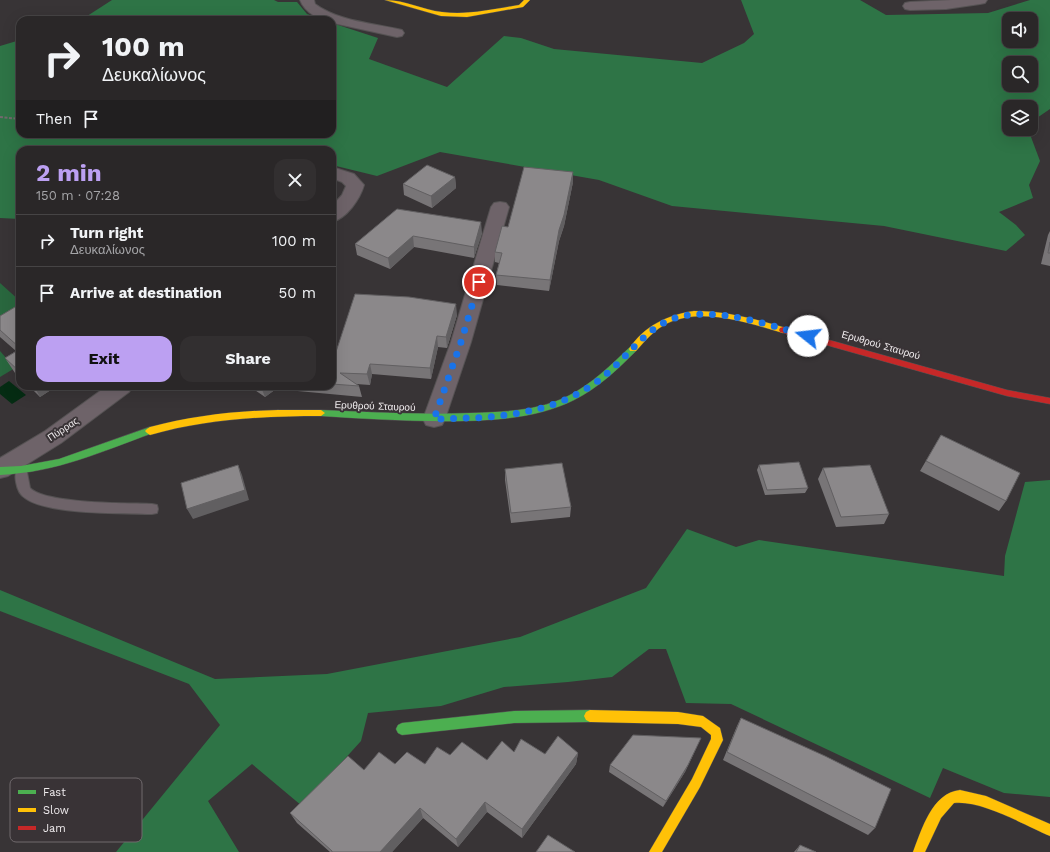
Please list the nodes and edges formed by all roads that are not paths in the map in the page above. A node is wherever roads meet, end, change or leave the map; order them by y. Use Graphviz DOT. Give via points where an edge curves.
graph roads {
  1 [pos="307,0"];
  2 [pos="388,0"];
  3 [pos="527,0"];
  4 [pos="980,0"];
  5 [pos="910,6"];
  6 [pos="328,16"];
  7 [pos="336,18"];
  8 [pos="397,34"];
  9 [pos="336,174"];
  10 [pos="500,207"];
  11 [pos="336,212"];
  12 [pos="117,390"];
  13 [pos="1050,401"];
  14 [pos="434,419"];
  15 [pos="0,470"];
  16 [pos="22,471"];
  17 [pos="152,509"];
  18 [pos="402,729"];
  19 [pos="1050,830"];
  20 [pos="655,852"];
  21 [pos="919,852"];
  1 -- 6 [label="street" via="309,6"];
  2 -- 3 [label="street" via="432,13 459,15 513,8"];
  4 -- 5 [label="street" via="946,6"];
  7 -- 8 [label="street"];
  9 -- 11 [label="street" via="355,184 346,202"];
  10 -- 14 [label="street" via="461,342"];
  12 -- 15 [label="street, Πύρρας" via="64,429"];
  13 -- 14 [label="street, Ερυθρού Σταυρού" via="1007,393 752,321 718,315 691,315 677,317 662,324 602,378 559,403 515,414"];
  14 -- 16 [label="street, Ερυθρού Σταυρού" via="290,413 228,416 161,428 59,465"];
  15 -- 16 [label="street, Ερυθρού Σταυρού"];
  16 -- 17 [label="lane" via="22,482 28,495 47,503"];
  18 -- 20 [label="street" via="521,717 670,718 703,722 716,732 718,740"];
  19 -- 21 [label="street" via="981,800 957,795 950,798 940,809"];
}
